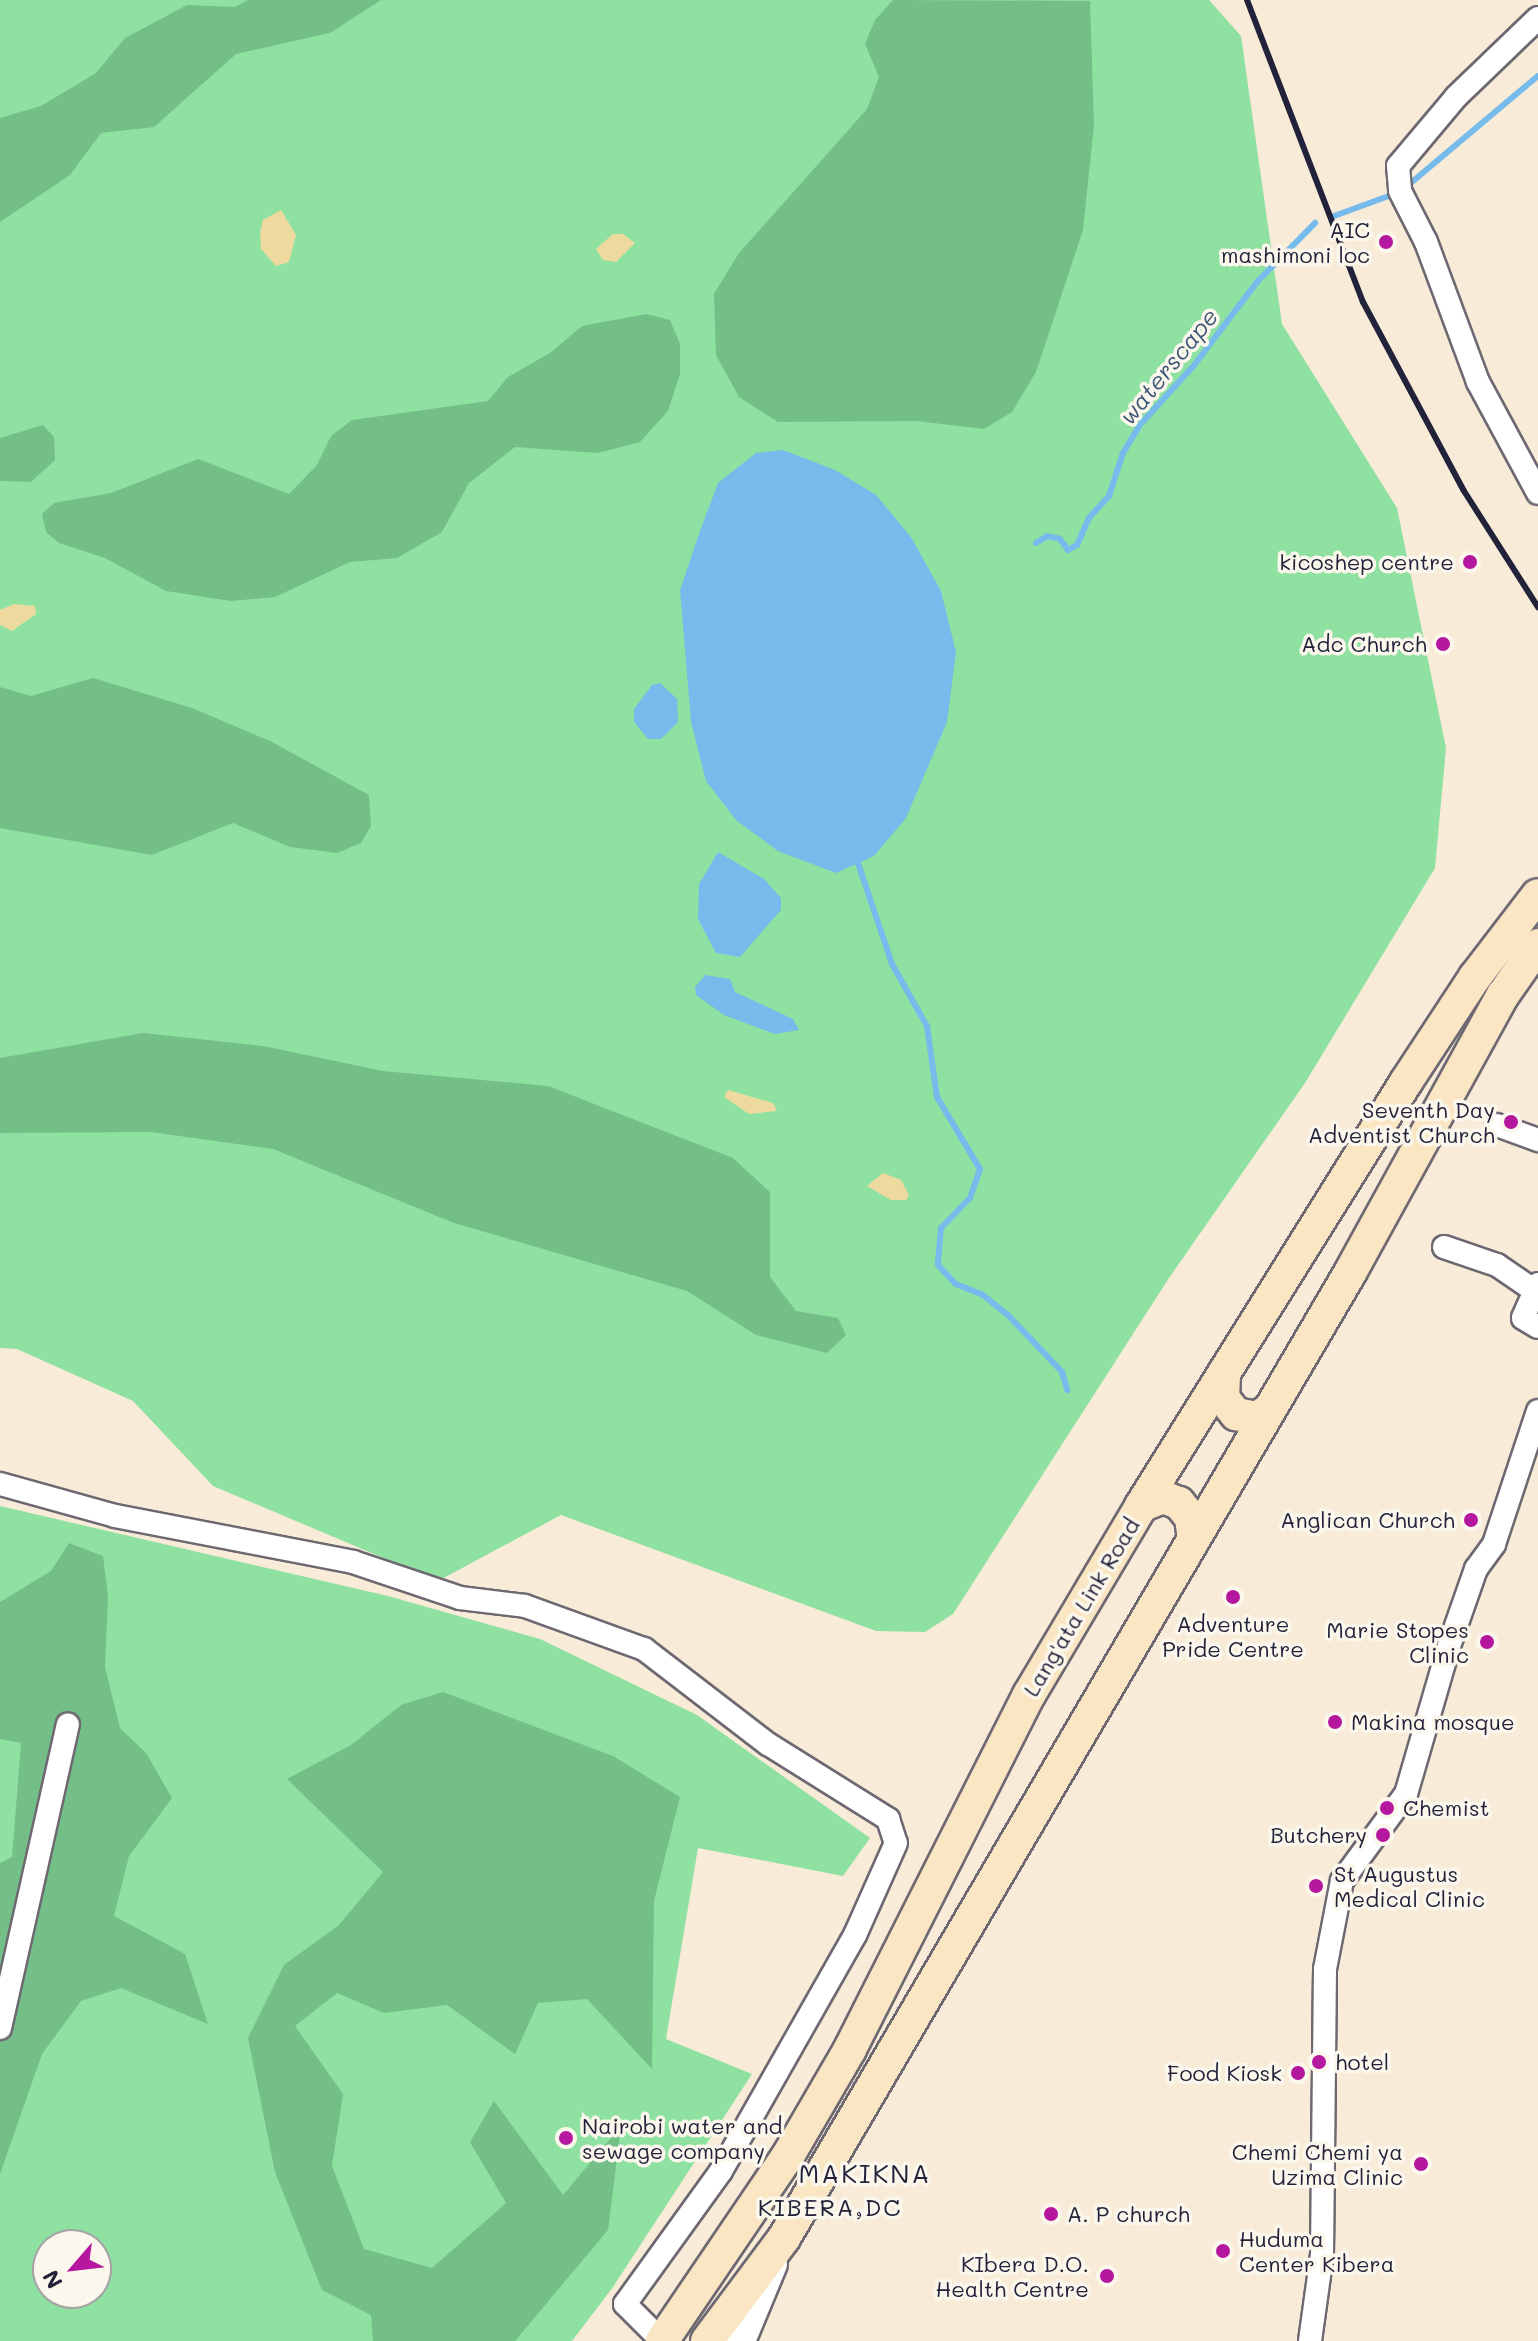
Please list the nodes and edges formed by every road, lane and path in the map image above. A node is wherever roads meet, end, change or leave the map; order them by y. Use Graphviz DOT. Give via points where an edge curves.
graph roads {
  1 [pos="1538,18"];
  2 [pos="1538,493"];
  3 [pos="1538,895"];
  4 [pos="1538,945"];
  5 [pos="1497,1125"];
  6 [pos="1538,1140"];
  7 [pos="1444,1247"];
  8 [pos="1536,1287"];
  9 [pos="1538,1327"];
  10 [pos="1224,1373"];
  11 [pos="1269,1410"];
  12 [pos="1538,1411"];
  13 [pos="0,1484"];
  14 [pos="1141,1506"];
  15 [pos="1194,1539"];
  16 [pos="68,1725"];
  17 [pos="0,2028"];
  18 [pos="784,2238"];
  19 [pos="662,2341"];
  20 [pos="707,2341"];
  21 [pos="741,2341"];
  22 [pos="1310,2341"];
  1 -- 2 [label="street" via="1456,97 1398,166 1400,191 1426,242 1478,382"];
  3 -- 10 [label="main road, Lang'ata Link Road" via="1431,1042"];
  4 -- 11 [label="main road" via="1503,995"];
  5 -- 6 [label="street"];
  7 -- 8 [label="street" via="1497,1265"];
  8 -- 9 [label="street" via="1523,1318"];
  10 -- 11 [label="main road" via="1223,1398 1236,1414 1257,1418"];
  10 -- 14 [label="main road, Lang'ata Link Road"];
  11 -- 15 [label="main road"];
  12 -- 22 [label="street" via="1494,1544 1476,1569 1449,1646 1406,1794 1342,1881 1325,1969 1322,2255"];
  13 -- 19 [label="street" via="115,1516 353,1562 460,1598 525,1606 644,1649 768,1744 888,1819 896,1843 855,1935 762,2105 625,2304"];
  14 -- 15 [label="main road" via="1163,1497 1179,1503 1191,1518"];
  14 -- 19 [label="main road, Lang'ata Link Road" via="1029,1695 850,2049 789,2154"];
  15 -- 18 [label="main road"];
  16 -- 17 [label="street"];
  18 -- 20 [label="main road"];
  18 -- 21 [label="street"];
}
